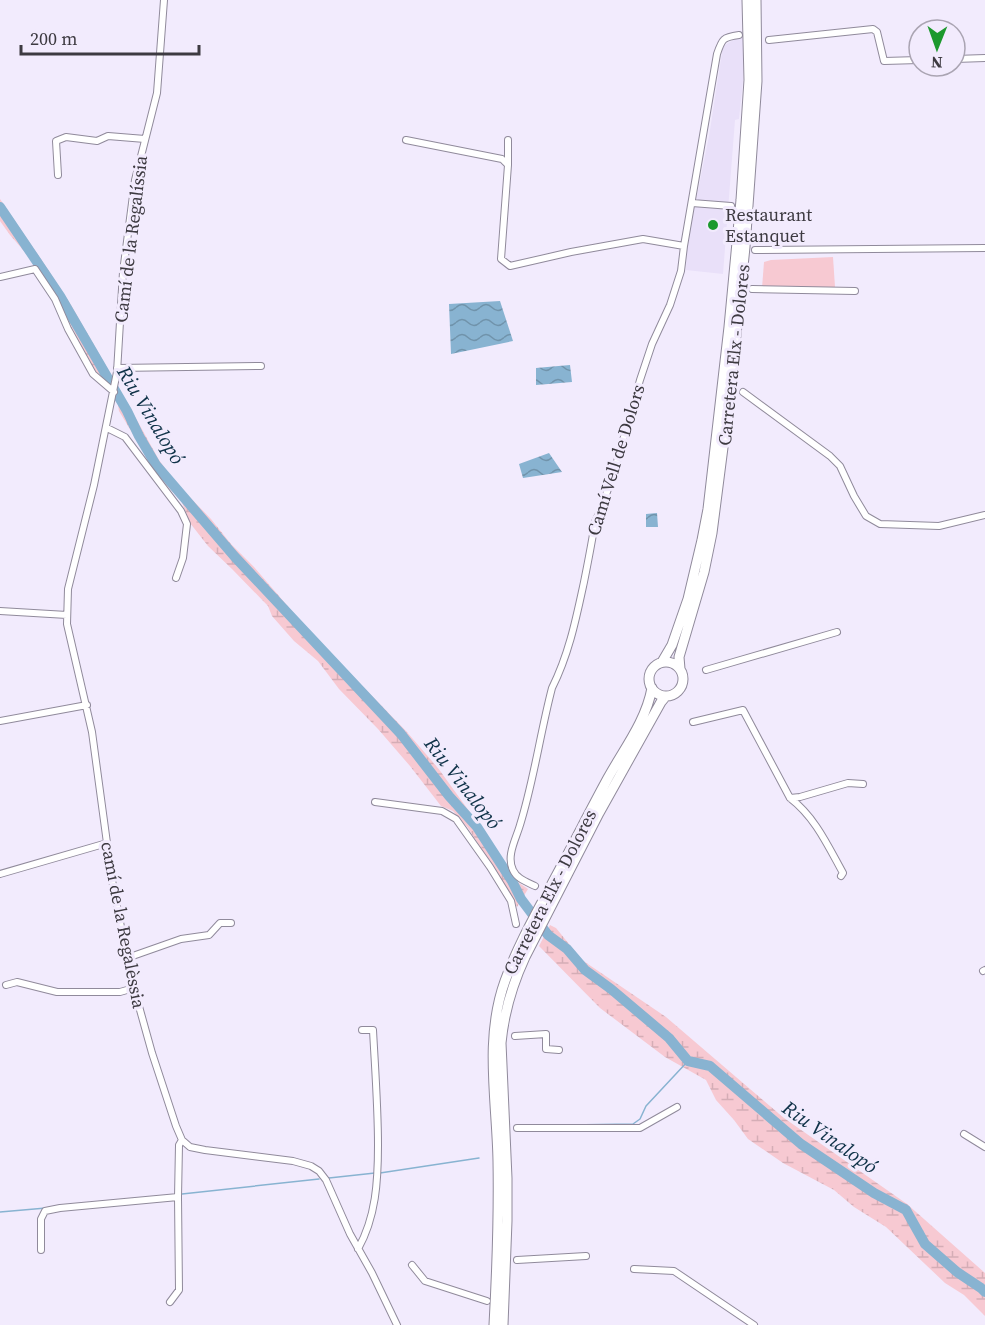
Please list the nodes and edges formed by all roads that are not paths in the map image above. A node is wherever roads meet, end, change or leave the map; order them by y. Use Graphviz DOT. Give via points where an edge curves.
graph roads {
  1 [pos="164,0"];
  2 [pos="747,0"];
  3 [pos="756,0"];
  4 [pos="739,35"];
  5 [pos="769,40"];
  6 [pos="985,58"];
  7 [pos="967,59"];
  8 [pos="907,60"];
  9 [pos="145,139"];
  10 [pos="406,140"];
  11 [pos="508,140"];
  12 [pos="507,165"];
  13 [pos="58,175"];
  14 [pos="692,203"];
  15 [pos="731,207"];
  16 [pos="684,246"];
  17 [pos="985,248"];
  18 [pos="755,250"];
  19 [pos="0,277"];
  20 [pos="752,289"];
  21 [pos="855,291"];
  22 [pos="261,366"];
  23 [pos="117,370"];
  24 [pos="743,392"];
  25 [pos="113,394"];
  26 [pos="107,428"];
  27 [pos="985,515"];
  28 [pos="176,578"];
  29 [pos="0,611"];
  30 [pos="67,615"];
  31 [pos="837,632"];
  32 [pos="662,662"];
  33 [pos="680,669"];
  34 [pos="706,670"];
  35 [pos="652,688"];
  36 [pos="666,696"];
  37 [pos="87,705"];
  38 [pos="0,721"];
  39 [pos="693,722"];
  40 [pos="863,784"];
  41 [pos="790,798"];
  42 [pos="375,802"];
  43 [pos="107,843"];
  44 [pos="0,874"];
  45 [pos="841,876"];
  46 [pos="535,886"];
  47 [pos="549,899"];
  48 [pos="231,922"];
  49 [pos="516,924"];
  50 [pos="526,945"];
  51 [pos="127,958"];
  52 [pos="6,985"];
  53 [pos="134,988"];
  54 [pos="362,1030"];
  55 [pos="515,1036"];
  56 [pos="559,1050"];
  57 [pos="677,1107"];
  58 [pos="517,1128"];
  59 [pos="964,1134"];
  60 [pos="182,1140"];
  61 [pos="985,1147"];
  62 [pos="178,1197"];
  63 [pos="358,1249"];
  64 [pos="41,1250"];
  65 [pos="586,1256"];
  66 [pos="517,1260"];
  67 [pos="412,1265"];
  68 [pos="634,1269"];
  69 [pos="488,1300"];
  70 [pos="170,1302"];
  71 [pos="397,1325"];
  72 [pos="494,1325"];
  73 [pos="502,1325"];
  74 [pos="754,1325"];
  1 -- 9 [label="street, Camí de la Regalíssia" via="157,93"];
  2 -- 32 [label="main road, Carretera Elx - Dolores" via="748,80 741,200 709,498 688,599"];
  3 -- 33 [label="main road, Carretera Elx - Dolores" via="757,81 730,393 712,533"];
  4 -- 14 [label="street, Camí Vell de Dolors" via="727,36 717,54"];
  5 -- 8 [label="street" via="873,29 884,61"];
  6 -- 7 [label="street"];
  9 -- 13 [label="street" via="108,136 97,141 66,137 56,141"];
  9 -- 23 [label="street, Camí de la Regalíssia" via="135,180 123,272"];
  10 -- 12 [label="street" via="502,159"];
  11 -- 12 [label="street"];
  12 -- 16 [label="street" via="501,259 510,266 643,239"];
  14 -- 15 [label="street"];
  14 -- 16 [label="street, Camí Vell de Dolors"];
  16 -- 46 [label="street, Camí Vell de Dolors" via="681,271 652,344 595,522 577,616 552,688 528,799 510,859 518,878"];
  17 -- 18 [label="street"];
  19 -- 25 [label="street" via="35,268 93,374"];
  20 -- 21 [label="street"];
  22 -- 23 [label="street"];
  23 -- 25 [label="street, Camí de la Regalíssia"];
  24 -- 27 [label="street" via="830,456 840,466 866,516 880,524 939,526"];
  25 -- 26 [label="street, camí de la Regalèssia"];
  26 -- 28 [label="street" via="125,436 187,524"];
  26 -- 30 [label="street, camí de la Regalèssia" via="68,589"];
  29 -- 30 [label="street"];
  30 -- 37 [label="street, camí de la Regalèssia"];
  31 -- 34 [label="street"];
  32 -- 33 [label="main road"];
  32 -- 35 [label="main road" via="651,672"];
  33 -- 36 [label="main road" via="682,685 676,693"];
  35 -- 36 [label="main road"];
  35 -- 47 [label="main road, Carretera Elx - Dolores" via="645,712"];
  36 -- 47 [label="main road, Carretera Elx - Dolores"];
  37 -- 38 [label="street"];
  37 -- 43 [label="street, camí de la Regalèssia"];
  39 -- 41 [label="street" via="743,710"];
  40 -- 41 [label="street" via="848,783"];
  41 -- 45 [label="street" via="820,832 843,873"];
  42 -- 49 [label="street" via="442,811 456,819 511,901"];
  43 -- 44 [label="street"];
  43 -- 51 [label="street, camí de la Regalèssia"];
  47 -- 50 [label="main road, Carretera Elx - Dolores"];
  48 -- 51 [label="street" via="220,923 209,934 181,939"];
  50 -- 72 [label="main road, Carretera Elx - Dolores" via="500,996 493,1041 499,1200"];
  50 -- 73 [label="main road, Carretera Elx - Dolores" via="510,994 501,1043 507,1178"];
  51 -- 53 [label="street, camí de la Regalèssia"];
  52 -- 53 [label="street" via="17,982 57,992 120,992"];
  53 -- 60 [label="street, camí de la Regalèssia"];
  54 -- 63 [label="street" via="373,1030 378,1172 375,1205"];
  55 -- 56 [label="street" via="546,1034 546,1049"];
  57 -- 58 [label="street" via="640,1128"];
  59 -- 61 [label="street"];
  60 -- 62 [label="street"];
  60 -- 63 [label="street" via="190,1147 311,1166 326,1180"];
  62 -- 64 [label="street" via="45,1211 41,1218"];
  62 -- 70 [label="street" via="179,1290"];
  63 -- 71 [label="street"];
  65 -- 66 [label="street"];
  67 -- 69 [label="street" via="425,1281"];
  68 -- 74 [label="street" via="674,1271"];
}
